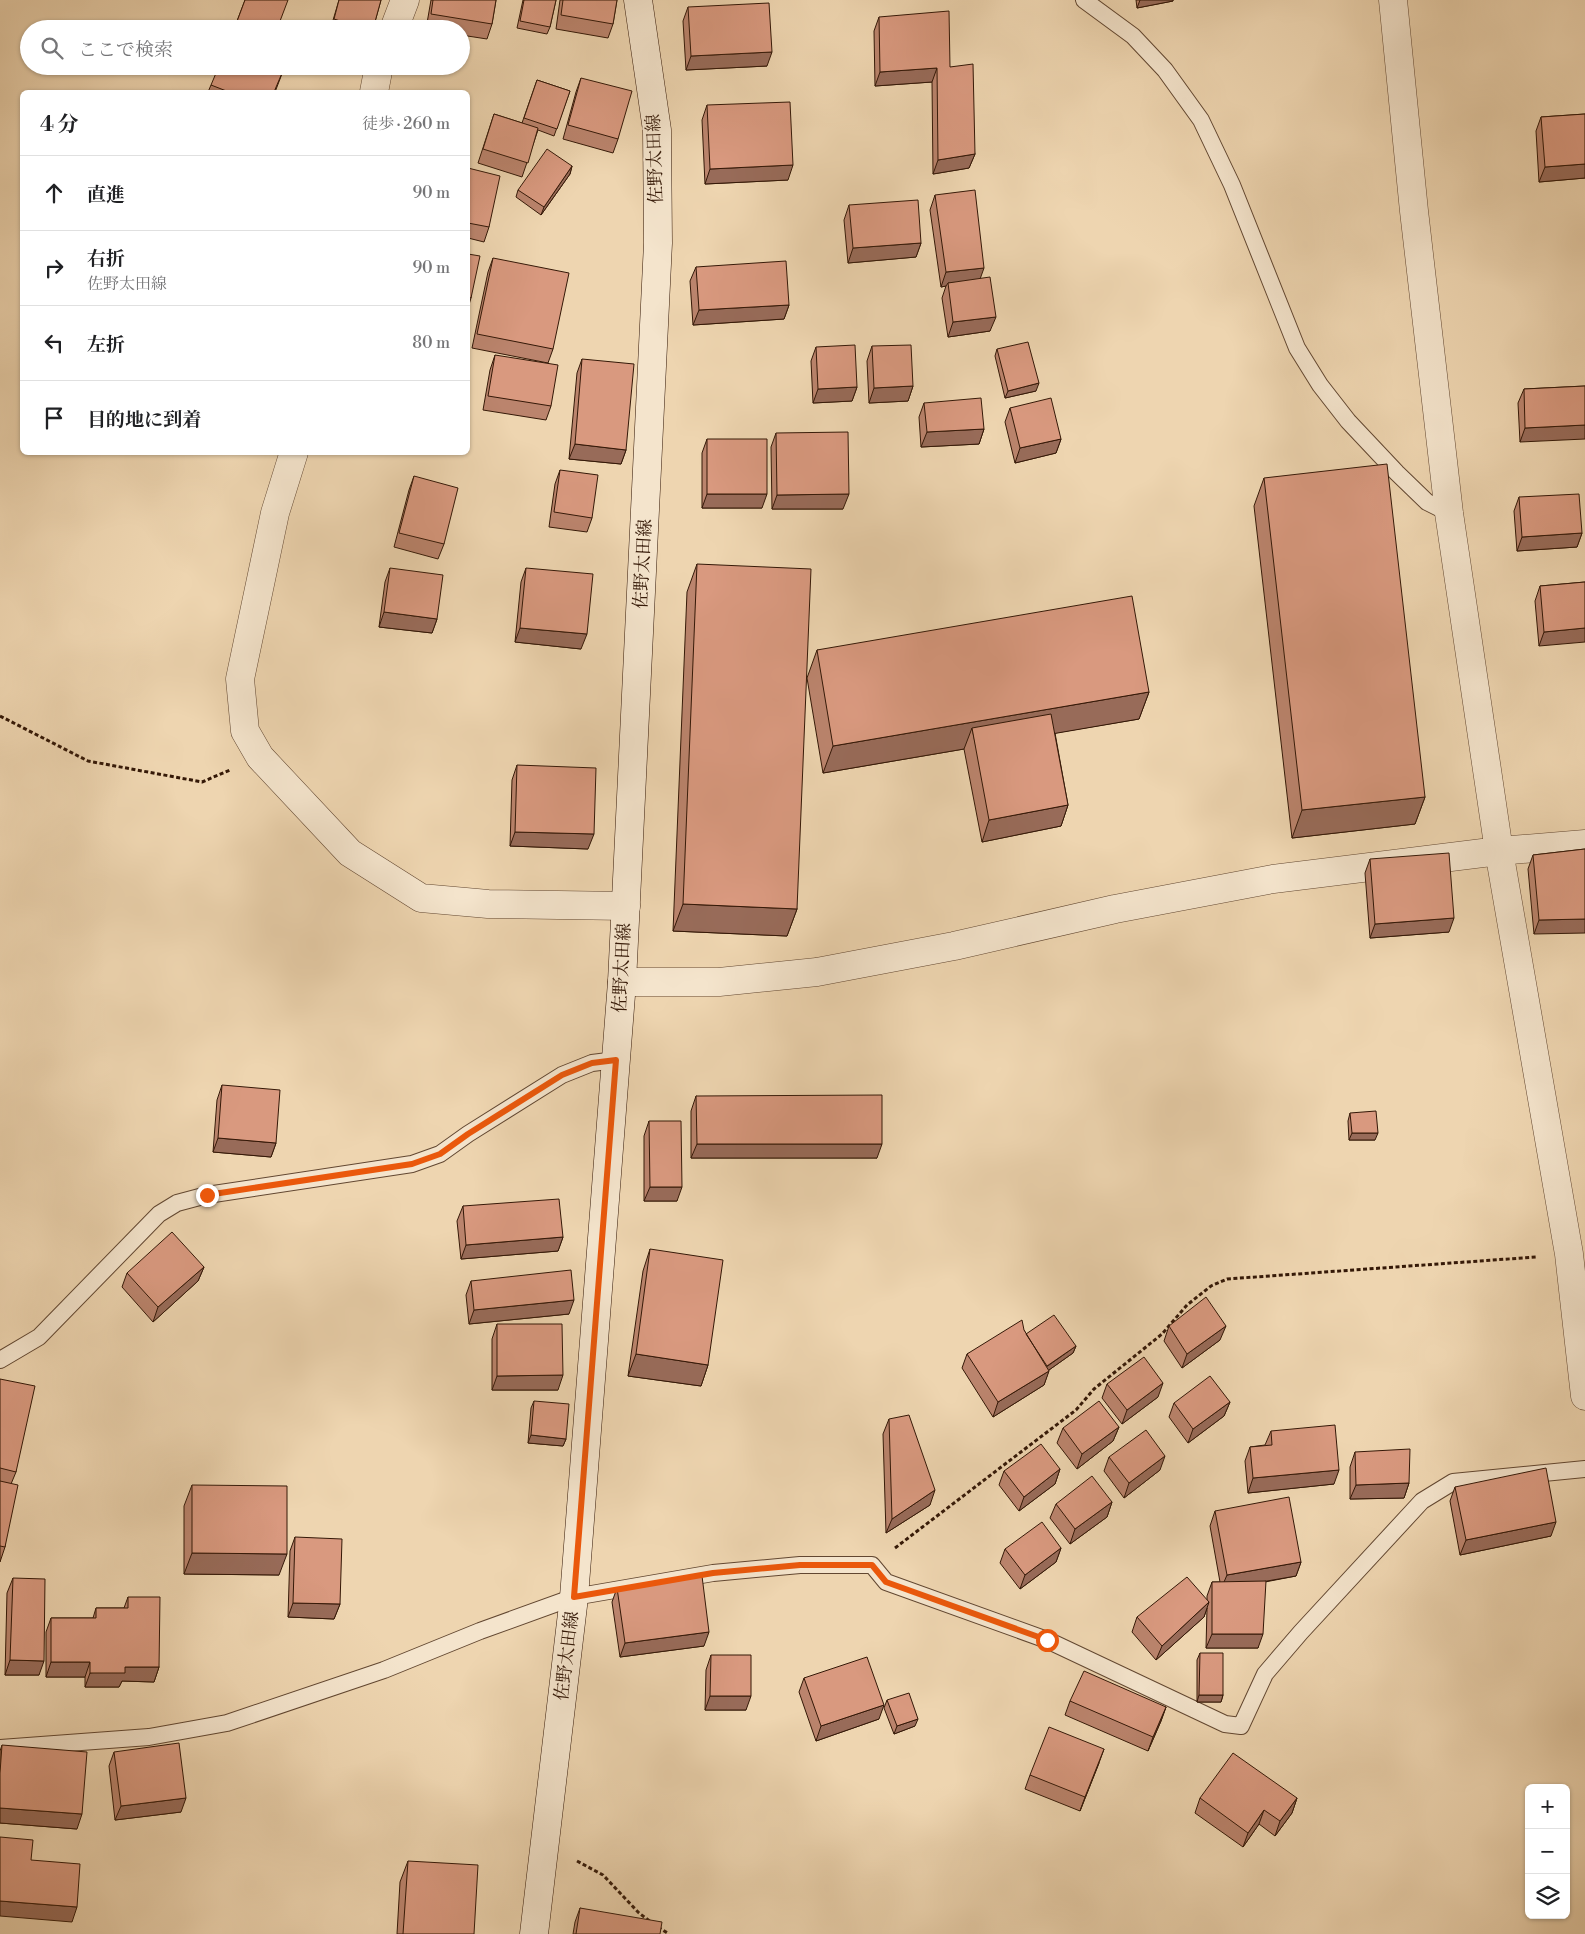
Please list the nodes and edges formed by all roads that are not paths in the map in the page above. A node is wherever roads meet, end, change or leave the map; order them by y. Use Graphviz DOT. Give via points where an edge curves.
graph roads {
  1 [pos="405,0"];
  2 [pos="638,0"];
  3 [pos="1084,0"];
  4 [pos="1393,0"];
  5 [pos="397,20"];
  6 [pos="377,75"];
  7 [pos="374,90"];
  8 [pos="293,455"];
  9 [pos="1449,513"];
  10 [pos="1585,844"];
  11 [pos="1499,851"];
  12 [pos="626,906"];
  13 [pos="622,982"];
  14 [pos="616,1060"];
  15 [pos="0,1360"];
  16 [pos="1585,1396"];
  17 [pos="1585,1469"];
  18 [pos="574,1597"];
  19 [pos="0,1748"];
  20 [pos="534,1934"];
  1 -- 5 [label="street"];
  2 -- 12 [label="street, 佐野太田線" via="656,130 658,243"];
  3 -- 9 [label="lane" via="1133,36 1164,70 1201,120 1232,185 1297,348 1320,386 1397,473 1427,502"];
  4 -- 9 [label="street"];
  6 -- 7 [label="street"];
  8 -- 12 [label="street" via="275,513 240,679 245,731 260,758 350,853 421,898 488,904"];
  9 -- 11 [label="street"];
  10 -- 11 [label="street"];
  11 -- 13 [label="street" via="1272,879 817,972 718,982"];
  11 -- 16 [label="street" via="1569,1254"];
  12 -- 13 [label="street, 佐野太田線"];
  13 -- 14 [label="street, 佐野太田線"];
  14 -- 15 [label="lane" via="592,1063 562,1075 440,1154 412,1164 207,1195 177,1203 159,1214 39,1337"];
  14 -- 18 [label="street, 佐野太田線"];
  17 -- 18 [label="lane" via="1453,1482 1422,1502 1265,1674 1241,1726 1226,1724 1047,1640 886,1582 872,1565 800,1565 713,1573"];
  18 -- 19 [label="lane" via="480,1630 384,1670 227,1723 149,1738"];
  18 -- 20 [label="street, 佐野太田線"];
}
